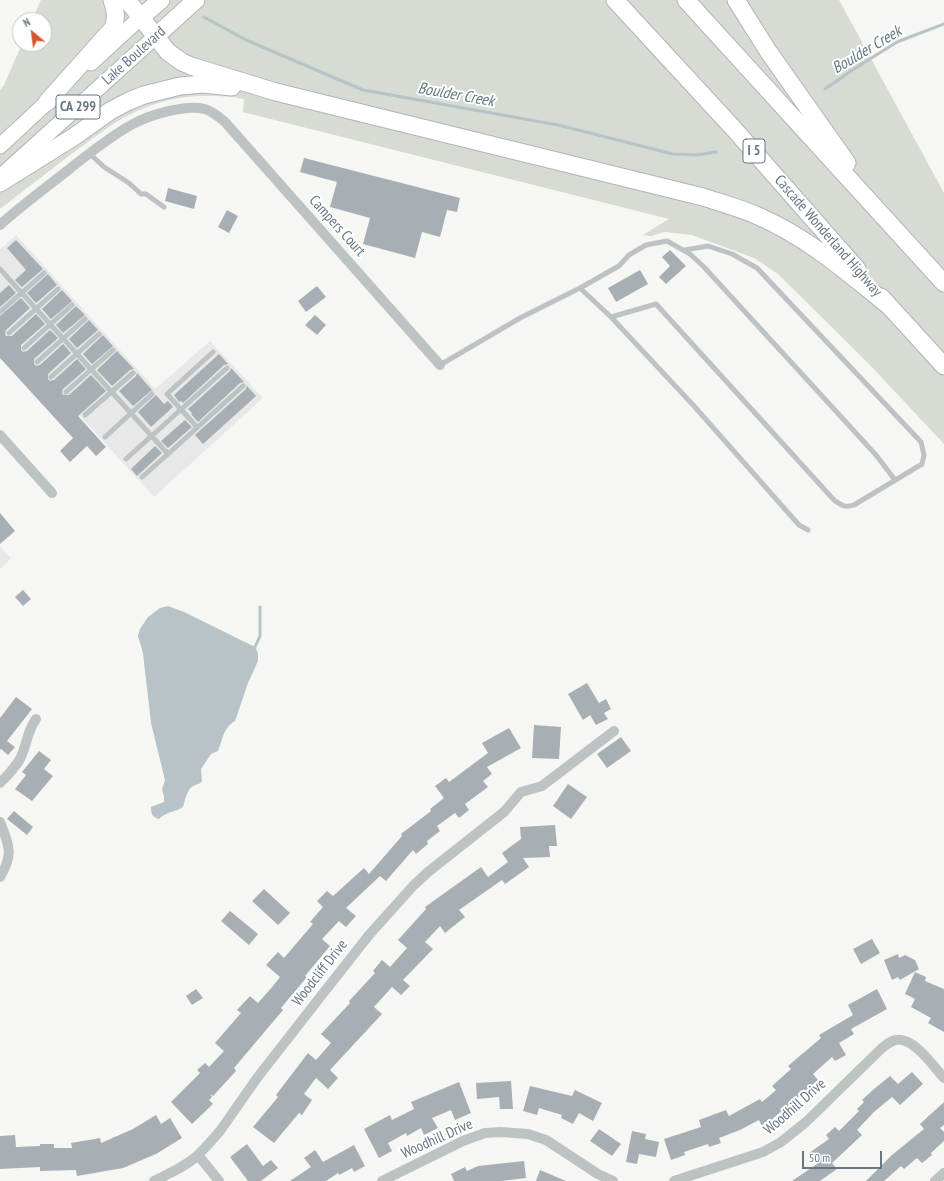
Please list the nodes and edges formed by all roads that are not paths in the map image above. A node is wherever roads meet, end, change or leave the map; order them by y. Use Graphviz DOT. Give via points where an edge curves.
graph roads {
  1 [pos="112,0"];
  2 [pos="126,0"];
  3 [pos="160,0"];
  4 [pos="196,0"];
  5 [pos="615,0"];
  6 [pos="686,0"];
  7 [pos="736,0"];
  8 [pos="140,18"];
  9 [pos="155,37"];
  10 [pos="276,92"];
  11 [pos="47,102"];
  12 [pos="0,146"];
  13 [pos="90,154"];
  14 [pos="0,177"];
  15 [pos="0,183"];
  16 [pos="164,207"];
  17 [pos="886,219"];
  18 [pos="0,225"];
  19 [pos="685,250"];
  20 [pos="0,269"];
  21 [pos="44,273"];
  22 [pos="944,283"];
  23 [pos="580,288"];
  24 [pos="58,289"];
  25 [pos="21,293"];
  26 [pos="72,304"];
  27 [pos="889,306"];
  28 [pos="36,309"];
  29 [pos="0,312"];
  30 [pos="611,317"];
  31 [pos="85,319"];
  32 [pos="50,325"];
  33 [pos="9,333"];
  34 [pos="99,334"];
  35 [pos="63,339"];
  36 [pos="24,348"];
  37 [pos="113,350"];
  38 [pos="213,352"];
  39 [pos="77,354"];
  40 [pos="38,362"];
  41 [pos="440,365"];
  42 [pos="944,366"];
  43 [pos="227,368"];
  44 [pos="91,370"];
  45 [pos="133,373"];
  46 [pos="51,377"];
  47 [pos="243,386"];
  48 [pos="66,392"];
  49 [pos="111,392"];
  50 [pos="152,394"];
  51 [pos="181,409"];
  52 [pos="130,413"];
  53 [pos="86,415"];
  54 [pos="197,427"];
  55 [pos="0,435"];
  56 [pos="151,436"];
  57 [pos="104,437"];
  58 [pos="168,454"];
  59 [pos="126,459"];
  60 [pos="142,477"];
  61 [pos="895,480"];
  62 [pos="52,493"];
  63 [pos="808,530"];
  64 [pos="36,719"];
  65 [pos="614,731"];
  66 [pos="0,783"];
  67 [pos="0,822"];
  68 [pos="0,877"];
  69 [pos="944,1078"];
  70 [pos="198,1155"];
  71 [pos="944,1173"];
  72 [pos="154,1181"];
  73 [pos="219,1181"];
  74 [pos="382,1181"];
  75 [pos="613,1181"];
  76 [pos="674,1181"];
  77 [pos="936,1181"];
  1 -- 11 [label="highway" via="116,16 114,27"];
  2 -- 8 [label="highway"];
  3 -- 8 [label="highway, Lake Boulevard / CA 299"];
  4 -- 9 [label="highway, Lake Boulevard / CA 299"];
  5 -- 27 [label="highway, Cascade Wonderland Highway / I 5" via="734,129"];
  6 -- 17 [label="highway"];
  7 -- 17 [label="highway" via="768,51"];
  8 -- 9 [label="highway"];
  8 -- 11 [label="main road, Lake Boulevard / CA 299"];
  9 -- 10 [label="highway" via="168,52 182,62"];
  9 -- 14 [label="main road, Lake Boulevard / CA 299"];
  10 -- 15 [label="highway" via="203,84 144,94 110,111"];
  10 -- 27 [label="highway" via="739,208 795,235 833,260"];
  11 -- 12 [label="main road, Lake Boulevard / CA 299"];
  13 -- 16 [label="lane" via="141,194 146,194"];
  13 -- 18 [label="street"];
  13 -- 41 [label="street, Campers Court" via="132,124 144,119 187,108 209,110 230,127"];
  17 -- 22 [label="highway"];
  19 -- 23 [label="lane" via="667,241 646,245 629,255 619,266"];
  19 -- 61 [label="lane" via="704,267 876,455"];
  19 -- 61 [label="lane" via="708,246 732,254 757,268 921,442 924,455 922,464"];
  20 -- 25 [label="lane"];
  21 -- 25 [label="lane"];
  23 -- 30 [label="lane"];
  23 -- 41 [label="lane" via="520,318"];
  24 -- 28 [label="lane"];
  25 -- 28 [label="lane"];
  25 -- 29 [label="lane"];
  26 -- 32 [label="lane"];
  27 -- 42 [label="highway, Cascade Wonderland Highway / I 5"];
  28 -- 32 [label="lane"];
  28 -- 33 [label="lane"];
  30 -- 61 [label="lane" via="656,304 841,505 854,506"];
  30 -- 63 [label="lane" via="799,525"];
  31 -- 35 [label="lane"];
  32 -- 35 [label="lane"];
  32 -- 36 [label="lane"];
  34 -- 39 [label="lane"];
  35 -- 39 [label="lane"];
  35 -- 40 [label="lane"];
  37 -- 44 [label="lane"];
  38 -- 51 [label="lane" via="167,394"];
  39 -- 44 [label="lane"];
  39 -- 46 [label="lane"];
  43 -- 51 [label="lane"];
  44 -- 48 [label="lane"];
  44 -- 49 [label="lane"];
  45 -- 49 [label="lane"];
  47 -- 54 [label="lane"];
  49 -- 52 [label="lane"];
  49 -- 53 [label="lane"];
  50 -- 52 [label="lane"];
  51 -- 54 [label="lane"];
  51 -- 56 [label="lane"];
  52 -- 56 [label="lane"];
  52 -- 57 [label="lane"];
  54 -- 58 [label="lane"];
  55 -- 62 [label="street"];
  56 -- 58 [label="lane"];
  56 -- 59 [label="lane"];
  58 -- 60 [label="lane"];
  64 -- 66 [label="street" via="30,726 20,759"];
  65 -- 70 [label="street, Woodcliff Drive" via="542,786 521,792 504,812 413,886 385,917 277,1052 220,1131"];
  67 -- 68 [label="street" via="10,851"];
  69 -- 76 [label="street, Woodhill Drive" via="914,1045 899,1040 889,1043 806,1122 772,1148"];
  70 -- 72 [label="street, Woodcliff Drive"];
  70 -- 73 [label="street"];
  71 -- 77 [label="street"];
  74 -- 75 [label="street, Woodhill Drive" via="463,1141 501,1132 528,1134 546,1140"];
}
